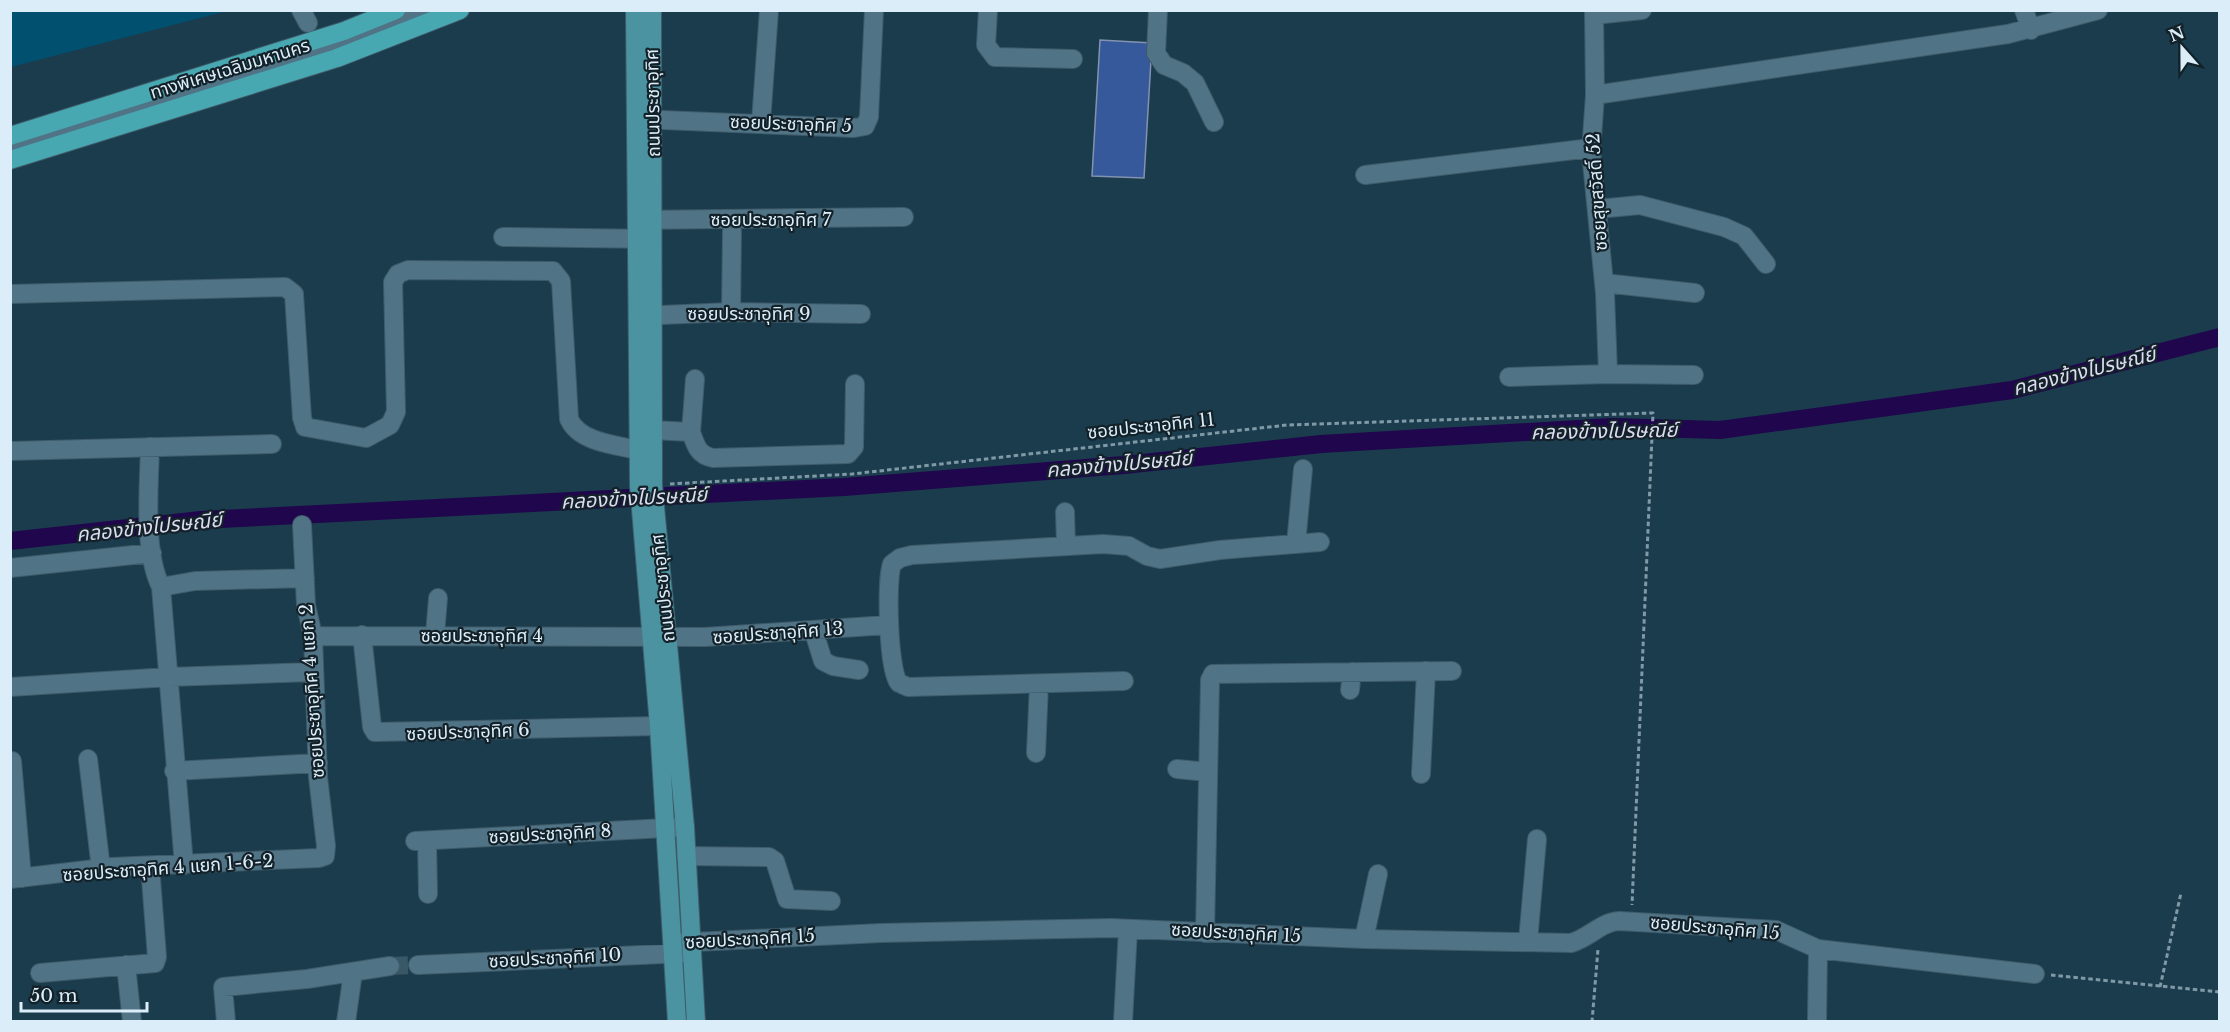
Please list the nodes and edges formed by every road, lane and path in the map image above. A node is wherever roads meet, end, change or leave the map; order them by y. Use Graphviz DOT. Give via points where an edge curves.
graph roads {
  1 [pos="396,10"];
  2 [pos="425,10"];
  3 [pos="460,10"];
  4 [pos="634,10"];
  5 [pos="652,10"];
  6 [pos="769,10"];
  7 [pos="874,10"];
  8 [pos="988,10"];
  9 [pos="1158,10"];
  10 [pos="1642,10"];
  11 [pos="2024,10"];
  12 [pos="2098,10"];
  13 [pos="1594,13"];
  14 [pos="2057,16"];
  15 [pos="2031,30"];
  16 [pos="1073,59"];
  17 [pos="1595,95"];
  18 [pos="645,119"];
  19 [pos="761,122"];
  20 [pos="1214,122"];
  21 [pos="10,135"];
  22 [pos="10,147"];
  23 [pos="1592,148"];
  24 [pos="10,160"];
  25 [pos="1365,175"];
  26 [pos="1597,208"];
  27 [pos="904,218"];
  28 [pos="646,220"];
  29 [pos="732,231"];
  30 [pos="503,237"];
  31 [pos="646,239"];
  32 [pos="1766,264"];
  33 [pos="1604,283"];
  34 [pos="1695,293"];
  35 [pos="10,294"];
  36 [pos="731,312"];
  37 [pos="861,314"];
  38 [pos="645,316"];
  39 [pos="1608,374"];
  40 [pos="1694,375"];
  41 [pos="1509,377"];
  42 [pos="695,379"];
  43 [pos="855,384"];
  44 [pos="652,430"];
  45 [pos="691,432"];
  46 [pos="272,444"];
  47 [pos="150,447"];
  48 [pos="638,450"];
  49 [pos="10,451"];
  50 [pos="1303,469"];
  51 [pos="646,485"];
  52 [pos="1065,512"];
  53 [pos="302,525"];
  54 [pos="1320,542"];
  55 [pos="1296,544"];
  56 [pos="1066,546"];
  57 [pos="152,553"];
  58 [pos="10,568"];
  59 [pos="305,578"];
  60 [pos="161,587"];
  61 [pos="438,598"];
  62 [pos="888,625"];
  63 [pos="814,632"];
  64 [pos="362,635"];
  65 [pos="435,635"];
  66 [pos="313,636"];
  67 [pos="660,638"];
  68 [pos="859,670"];
  69 [pos="1426,671"];
  70 [pos="1452,671"];
  71 [pos="312,672"];
  72 [pos="1352,672"];
  73 [pos="169,677"];
  74 [pos="1124,681"];
  75 [pos="1039,684"];
  76 [pos="10,687"];
  77 [pos="1350,690"];
  78 [pos="659,726"];
  79 [pos="1036,753"];
  80 [pos="88,759"];
  81 [pos="12,760"];
  82 [pos="318,763"];
  83 [pos="1178,769"];
  84 [pos="174,771"];
  85 [pos="1208,772"];
  86 [pos="1421,774"];
  87 [pos="685,827"];
  88 [pos="666,828"];
  89 [pos="1537,839"];
  90 [pos="325,856"];
  91 [pos="686,856"];
  92 [pos="184,865"];
  93 [pos="150,866"];
  94 [pos="101,869"];
  95 [pos="1378,874"];
  96 [pos="16,879"];
  97 [pos="2181,893"];
  98 [pos="428,894"];
  99 [pos="831,901"];
  100 [pos="1632,921"];
  101 [pos="1128,929"];
  102 [pos="1205,933"];
  103 [pos="1587,937"];
  104 [pos="1364,939"];
  105 [pos="1528,941"];
  106 [pos="692,947"];
  107 [pos="673,948"];
  108 [pos="1818,949"];
  109 [pos="126,965"];
  110 [pos="418,965"];
  111 [pos="390,966"];
  112 [pos="353,972"];
  113 [pos="40,973"];
  114 [pos="2036,974"];
  115 [pos="2160,987"];
  116 [pos="2220,992"];
  117 [pos="1817,1020"];
  118 [pos="132,1022"];
  119 [pos="226,1022"];
  120 [pos="346,1022"];
  121 [pos="677,1022"];
  122 [pos="696,1022"];
  123 [pos="1123,1022"];
  124 [pos="1592,1022"];
  1 -- 21 [label="highway, ทางพิเศษเฉลิมมหานคร" via="344,31"];
  2 -- 22 [label="street" via="357,38"];
  3 -- 24 [label="highway, ทางพิเศษเฉลิมมหานคร" via="337,58"];
  4 -- 18 [label="main road, ถนนประชาอุทิศ"];
  5 -- 18 [label="main road, ถนนประชาอุทิศ"];
  6 -- 19 [label="street"];
  7 -- 19 [label="street, ซอยประชาอุทิศ 5" via="869,117 865,126"];
  8 -- 16 [label="street" via="986,45 995,57"];
  9 -- 20 [label="street" via="1156,52 1164,65 1195,83"];
  10 -- 13 [label="street"];
  11 -- 15 [label="street"];
  12 -- 14 [label="street"];
  13 -- 17 [label="street, ซอยสุขสวัสดิ์ 52"];
  14 -- 15 [label="street"];
  15 -- 17 [label="street"];
  17 -- 23 [label="street, ซอยสุขสวัสดิ์ 52"];
  18 -- 19 [label="street, ซอยประชาอุทิศ 5"];
  18 -- 28 [label="main road, ถนนประชาอุทิศ"];
  23 -- 25 [label="street"];
  23 -- 26 [label="street, ซอยสุขสวัสดิ์ 52"];
  26 -- 32 [label="street" via="1640,205 1725,227 1744,236"];
  26 -- 33 [label="street, ซอยสุขสวัสดิ์ 52"];
  27 -- 28 [label="street, ซอยประชาอุทิศ 7"];
  28 -- 31 [label="main road, ถนนประชาอุทิศ"];
  29 -- 36 [label="street"];
  30 -- 31 [label="street"];
  31 -- 38 [label="main road, ถนนประชาอุทิศ"];
  33 -- 34 [label="street"];
  33 -- 39 [label="street, ซอยสุขสวัสดิ์ 52"];
  35 -- 48 [label="street" via="285,287 294,294 305,427 366,438 390,425 396,412 393,282 398,274 408,270 553,271 561,281 569,418 573,428 591,438"];
  36 -- 37 [label="street, ซอยประชาอุทิศ 9"];
  36 -- 38 [label="street, ซอยประชาอุทิศ 9"];
  38 -- 44 [label="main road, ถนนประชาอุทิศ"];
  38 -- 48 [label="main road, ถนนประชาอุทิศ"];
  39 -- 40 [label="street"];
  39 -- 41 [label="street"];
  42 -- 45 [label="street"];
  43 -- 45 [label="street" via="854,447 848,454 713,458 697,449"];
  44 -- 45 [label="street"];
  44 -- 51 [label="main road, ถนนประชาอุทิศ"];
  46 -- 47 [label="street"];
  47 -- 49 [label="street"];
  47 -- 57 [label="street"];
  48 -- 51 [label="main road, ถนนประชาอุทิศ"];
  50 -- 55 [label="street"];
  51 -- 67 [label="main road, ถนนประชาอุทิศ"];
  51 -- 100 [label="path, ซอยประชาอุทิศ 11" via="852,474 1287,425 1653,413"];
  52 -- 56 [label="street"];
  53 -- 59 [label="street, ซอยประชาอุทิศ 4 แยก 2"];
  54 -- 55 [label="street"];
  55 -- 56 [label="street" via="1160,559 1119,544"];
  56 -- 62 [label="street" via="900,558 890,570"];
  57 -- 58 [label="street"];
  57 -- 60 [label="street"];
  59 -- 60 [label="street" via="195,581"];
  59 -- 66 [label="street, ซอยประชาอุทิศ 4 แยก 2"];
  60 -- 73 [label="street"];
  61 -- 65 [label="street"];
  62 -- 63 [label="street, ซอยประชาอุทิศ 13"];
  62 -- 75 [label="street" via="895,674 908,687"];
  63 -- 67 [label="street, ซอยประชาอุทิศ 13"];
  63 -- 68 [label="street" via="823,661"];
  64 -- 65 [label="street, ซอยประชาอุทิศ 4"];
  64 -- 66 [label="street, ซอยประชาอุทิศ 4"];
  64 -- 78 [label="street, ซอยประชาอุทิศ 6" via="375,732"];
  65 -- 67 [label="street, ซอยประชาอุทิศ 4"];
  66 -- 71 [label="street, ซอยประชาอุทิศ 4 แยก 2"];
  67 -- 78 [label="main road, ถนนประชาอุทิศ"];
  67 -- 87 [label="main road, ถนนประชาอุทิศ"];
  69 -- 70 [label="street"];
  69 -- 72 [label="street"];
  69 -- 86 [label="street"];
  71 -- 73 [label="street"];
  71 -- 82 [label="street, ซอยประชาอุทิศ 4 แยก 2"];
  72 -- 77 [label="street"];
  72 -- 85 [label="street" via="1213,674"];
  73 -- 76 [label="street"];
  73 -- 84 [label="street"];
  74 -- 75 [label="street"];
  75 -- 79 [label="street"];
  78 -- 88 [label="main road, ถนนประชาอุทิศ"];
  80 -- 94 [label="street"];
  81 -- 96 [label="street"];
  82 -- 84 [label="street"];
  82 -- 90 [label="street, ซอยประชาอุทิศ 4 แยก 2"];
  83 -- 85 [label="street"];
  84 -- 92 [label="street"];
  85 -- 102 [label="street"];
  87 -- 88 [label="street, ซอยประชาอุทิศ 8"];
  87 -- 91 [label="main road, ถนนประชาอุทิศ"];
  88 -- 98 [label="street, ซอยประชาอุทิศ 8" via="421,841"];
  88 -- 107 [label="main road, ถนนประชาอุทิศ"];
  89 -- 105 [label="street"];
  90 -- 92 [label="street, ซอยประชาอุทิศ 4 แยก 1-6-2"];
  91 -- 99 [label="street" via="769,857 775,861 787,899"];
  91 -- 106 [label="main road, ถนนประชาอุทิศ"];
  92 -- 93 [label="street, ซอยประชาอุทิศ 4 แยก 1-6-2"];
  93 -- 94 [label="street, ซอยประชาอุทิศ 4 แยก 1-6-2"];
  93 -- 109 [label="street" via="157,957 155,963"];
  94 -- 96 [label="street, ซอยประชาอุทิศ 4 แยก 1-6-2"];
  95 -- 104 [label="street"];
  97 -- 115 [label="path"];
  100 -- 103 [label="street, ซอยประชาอุทิศ 15" via="1611,921"];
  100 -- 108 [label="street, ซอยประชาอุทิศ 15" via="1776,930"];
  101 -- 102 [label="street, ซอยประชาอุทิศ 15"];
  101 -- 106 [label="street, ซอยประชาอุทิศ 15" via="881,933"];
  101 -- 123 [label="street"];
  102 -- 104 [label="street, ซอยประชาอุทิศ 15"];
  103 -- 105 [label="street, ซอยประชาอุทิศ 15" via="1571,943"];
  103 -- 124 [label="path" via="1598,946"];
  104 -- 105 [label="street, ซอยประชาอุทิศ 15"];
  106 -- 107 [label="street, ซอยประชาอุทิศ 10"];
  106 -- 122 [label="main road, ถนนประชาอุทิศ"];
  107 -- 110 [label="street, ซอยประชาอุทิศ 10"];
  107 -- 121 [label="main road, ถนนประชาอุทิศ"];
  108 -- 114 [label="street"];
  108 -- 117 [label="street"];
  109 -- 113 [label="street"];
  109 -- 118 [label="street"];
  111 -- 112 [label="street"];
  112 -- 119 [label="street" via="223,987"];
  112 -- 120 [label="street"];
  114 -- 115 [label="path"];
  115 -- 116 [label="path"];
}
